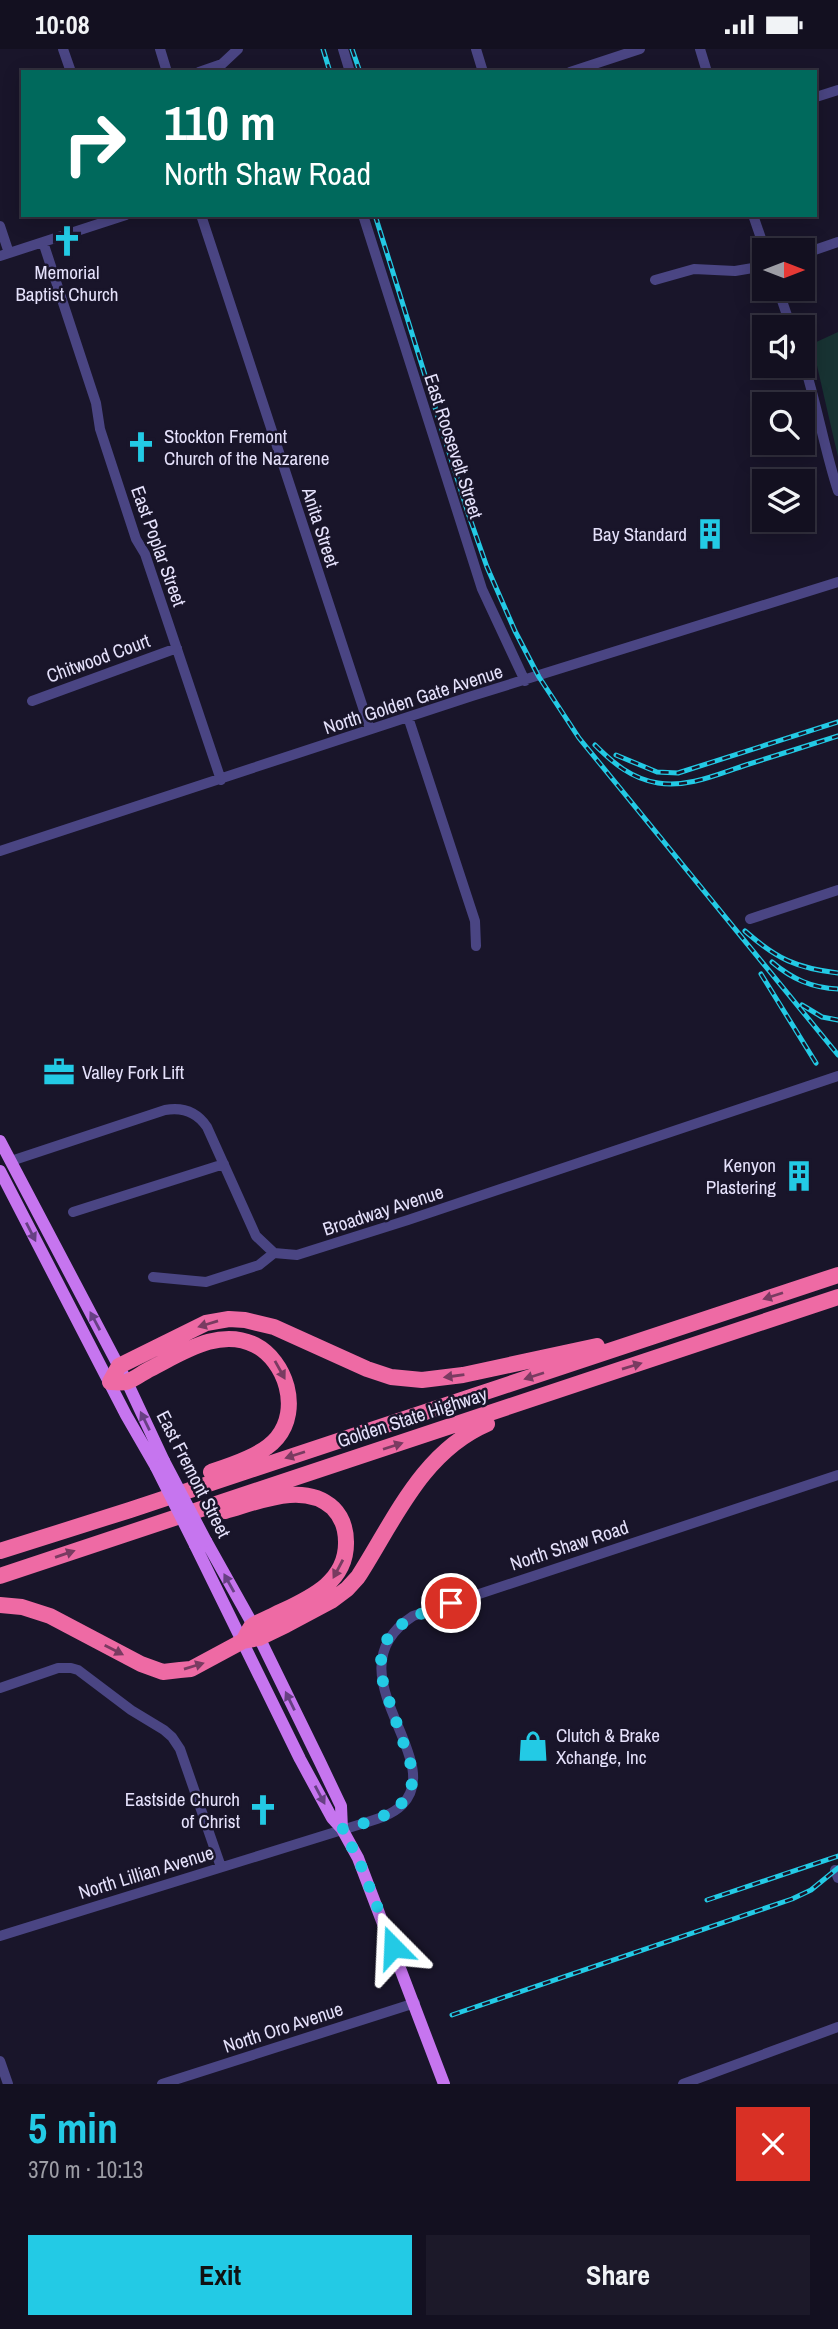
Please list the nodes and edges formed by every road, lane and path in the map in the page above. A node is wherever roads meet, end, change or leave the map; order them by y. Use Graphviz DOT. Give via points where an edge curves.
graph roads {
  1 [pos="63,49"];
  2 [pos="160,49"];
  3 [pos="238,49"];
  4 [pos="476,49"];
  5 [pos="640,49"];
  6 [pos="700,49"];
  7 [pos="613,53"];
  8 [pos="70,70"];
  9 [pos="166,70"];
  10 [pos="205,70"];
  11 [pos="482,70"];
  12 [pos="575,70"];
  13 [pos="706,70"];
  14 [pos="838,90"];
  15 [pos="817,97"];
  16 [pos="116,217"];
  17 [pos="202,217"];
  18 [pos="364,217"];
  19 [pos="754,217"];
  20 [pos="0,226"];
  21 [pos="761,238"];
  22 [pos="43,242"];
  23 [pos="838,242"];
  24 [pos="816,250"];
  25 [pos="4,255"];
  26 [pos="752,268"];
  27 [pos="655,280"];
  28 [pos="809,378"];
  29 [pos="838,491"];
  30 [pos="838,582"];
  31 [pos="177,648"];
  32 [pos="525,681"];
  33 [pos="32,701"];
  34 [pos="408,717"];
  35 [pos="370,729"];
  36 [pos="221,780"];
  37 [pos="0,851"];
  38 [pos="838,890"];
  39 [pos="750,919"];
  40 [pos="475,946"];
  41 [pos="838,1076"];
  42 [pos="0,1140"];
  43 [pos="11,1161"];
  44 [pos="224,1164"];
  45 [pos="0,1171"];
  46 [pos="21,1180"];
  47 [pos="4,1188"];
  48 [pos="74,1212"];
  49 [pos="274,1253"];
  50 [pos="838,1275"];
  51 [pos="153,1277"];
  52 [pos="838,1297"];
  53 [pos="665,1332"];
  54 [pos="118,1366"];
  55 [pos="593,1378"];
  56 [pos="127,1381"];
  57 [pos="110,1382"];
  58 [pos="160,1464"];
  59 [pos="838,1475"];
  60 [pos="130,1510"];
  61 [pos="188,1512"];
  62 [pos="200,1543"];
  63 [pos="0,1551"];
  64 [pos="0,1576"];
  65 [pos="0,1605"];
  66 [pos="252,1635"];
  67 [pos="0,1688"];
  68 [pos="342,1829"];
  69 [pos="221,1867"];
  70 [pos="0,1936"];
  71 [pos="415,2003"];
  72 [pos="838,2027"];
  73 [pos="0,2061"];
  74 [pos="8,2084"];
  75 [pos="162,2084"];
  76 [pos="444,2084"];
  77 [pos="683,2084"];
  1 -- 8 [label="street"];
  2 -- 9 [label="street"];
  3 -- 10 [label="street" via="222,64"];
  4 -- 11 [label="street"];
  5 -- 7 [label="street"];
  6 -- 13 [label="street"];
  7 -- 12 [label="street"];
  14 -- 15 [label="street"];
  16 -- 22 [label="street"];
  17 -- 35 [label="street, Anita Street"];
  18 -- 32 [label="street, East Roosevelt Street" via="482,589"];
  19 -- 21 [label="street"];
  20 -- 25 [label="street"];
  22 -- 25 [label="street"];
  22 -- 31 [label="street, East Poplar Street" via="136,539"];
  23 -- 24 [label="street"];
  26 -- 27 [label="street" via="694,269"];
  28 -- 29 [label="street"];
  30 -- 32 [label="street, North Golden Gate Avenue"];
  31 -- 33 [label="street, Chitwood Court"];
  31 -- 36 [label="street, East Poplar Street"];
  32 -- 34 [label="street, North Golden Gate Avenue"];
  34 -- 35 [label="street, North Golden Gate Avenue"];
  34 -- 40 [label="street" via="475,921"];
  35 -- 36 [label="street, North Golden Gate Avenue"];
  36 -- 37 [label="street, North Golden Gate Avenue"];
  38 -- 39 [label="street"];
  41 -- 49 [label="street, Broadway Avenue" via="310,1252"];
  42 -- 43 [label="main road, East Fremont Street"];
  43 -- 44 [label="street" via="177,1109 203,1121"];
  43 -- 46 [label="main road, East Fremont Street"];
  44 -- 48 [label="street"];
  44 -- 49 [label="street" via="252,1229"];
  45 -- 47 [label="main road, East Fremont Street"];
  46 -- 47 [label="main road"];
  54 -- 46 [label="main road, East Fremont Street, one-way"];
  47 -- 57 [label="main road, East Fremont Street, one-way"];
  49 -- 51 [label="street" via="259,1265 206,1282"];
  50 -- 53 [label="highway, Golden State Highway, one-way"];
  55 -- 52 [label="highway, Golden State Highway, one-way"];
  53 -- 54 [label="highway, one-way" via="422,1380 391,1377 274,1327 229,1319 206,1323"];
  53 -- 60 [label="highway, Golden State Highway, one-way"];
  54 -- 56 [label="main road, East Fremont Street"];
  54 -- 57 [label="highway"];
  61 -- 55 [label="highway, Golden State Highway, one-way"];
  55 -- 66 [label="highway" via="456,1440 424,1471 347,1589 315,1610"];
  56 -- 57 [label="highway"];
  58 -- 56 [label="main road, East Fremont Street, one-way"];
  56 -- 60 [label="highway, one-way" via="209,1342 233,1338 255,1345 273,1359 285,1380 289,1403 286,1422 268,1445 226,1467 152,1494"];
  57 -- 58 [label="main road, East Fremont Street"];
  58 -- 62 [label="main road, East Fremont Street, bridge"];
  59 -- 68 [label="street, North Shaw Road" via="402,1623 387,1641 380,1666 412,1768 412,1787 396,1810"];
  60 -- 63 [label="highway, Golden State Highway"];
  64 -- 61 [label="highway, Golden State Highway, one-way"];
  61 -- 66 [label="highway, one-way" via="204,1516 308,1494 332,1507 341,1518 346,1549 336,1577"];
  62 -- 66 [label="main road, East Fremont Street"];
  66 -- 62 [label="main road, East Fremont Street, one-way"];
  65 -- 66 [label="highway, one-way" via="50,1616 163,1672 191,1669"];
  66 -- 68 [label="main road, East Fremont Street" via="307,1770"];
  67 -- 69 [label="street" via="58,1668 71,1668 172,1737"];
  68 -- 69 [label="street, North Lillian Avenue"];
  68 -- 71 [label="main road, East Fremont Street" via="358,1858"];
  69 -- 70 [label="street, North Lillian Avenue"];
  71 -- 75 [label="street, North Oro Avenue"];
  71 -- 76 [label="main road, East Fremont Street"];
  72 -- 77 [label="street"];
  73 -- 74 [label="street"];
}
